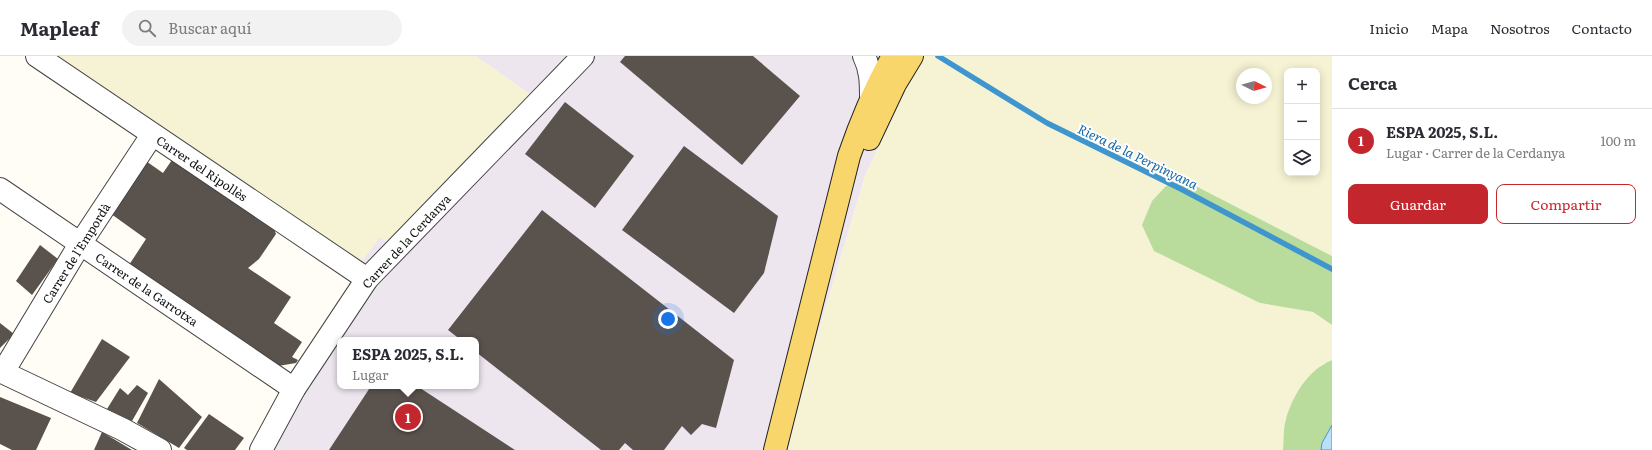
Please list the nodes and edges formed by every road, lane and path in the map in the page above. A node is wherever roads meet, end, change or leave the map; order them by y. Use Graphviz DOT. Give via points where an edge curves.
graph roads {
  1 [pos="37,56"];
  2 [pos="583,56"];
  3 [pos="864,56"];
  4 [pos="895,56"];
  5 [pos="871,98"];
  6 [pos="152,135"];
  7 [pos="870,137"];
  8 [pos="0,189"];
  9 [pos="831,231"];
  10 [pos="80,244"];
  11 [pos="367,279"];
  12 [pos="2,372"];
  13 [pos="294,390"];
  14 [pos="160,450"];
  15 [pos="261,450"];
  16 [pos="775,450"];
  1 -- 6 [label="street, Carrer del Ripollès"];
  2 -- 11 [label="street, Carrer de la Cerdanya"];
  3 -- 5 [label="street" via="869,66"];
  4 -- 5 [label="main road"];
  4 -- 7 [label="street" via="890,76 874,110"];
  5 -- 9 [label="main road" via="849,156"];
  6 -- 10 [label="street, Carrer de l'Empordà"];
  6 -- 11 [label="street, Carrer del Ripollès"];
  7 -- 9 [label="main road"];
  8 -- 10 [label="street, Carrer de la Garrotxa"];
  9 -- 16 [label="main road" via="804,328"];
  10 -- 12 [label="street, Carrer de l'Empordà"];
  10 -- 13 [label="street, Carrer de la Garrotxa"];
  11 -- 13 [label="street, Carrer de la Cerdanya"];
  12 -- 14 [label="street" via="122,428"];
  13 -- 15 [label="street, Carrer de la Cerdanya"];
}
